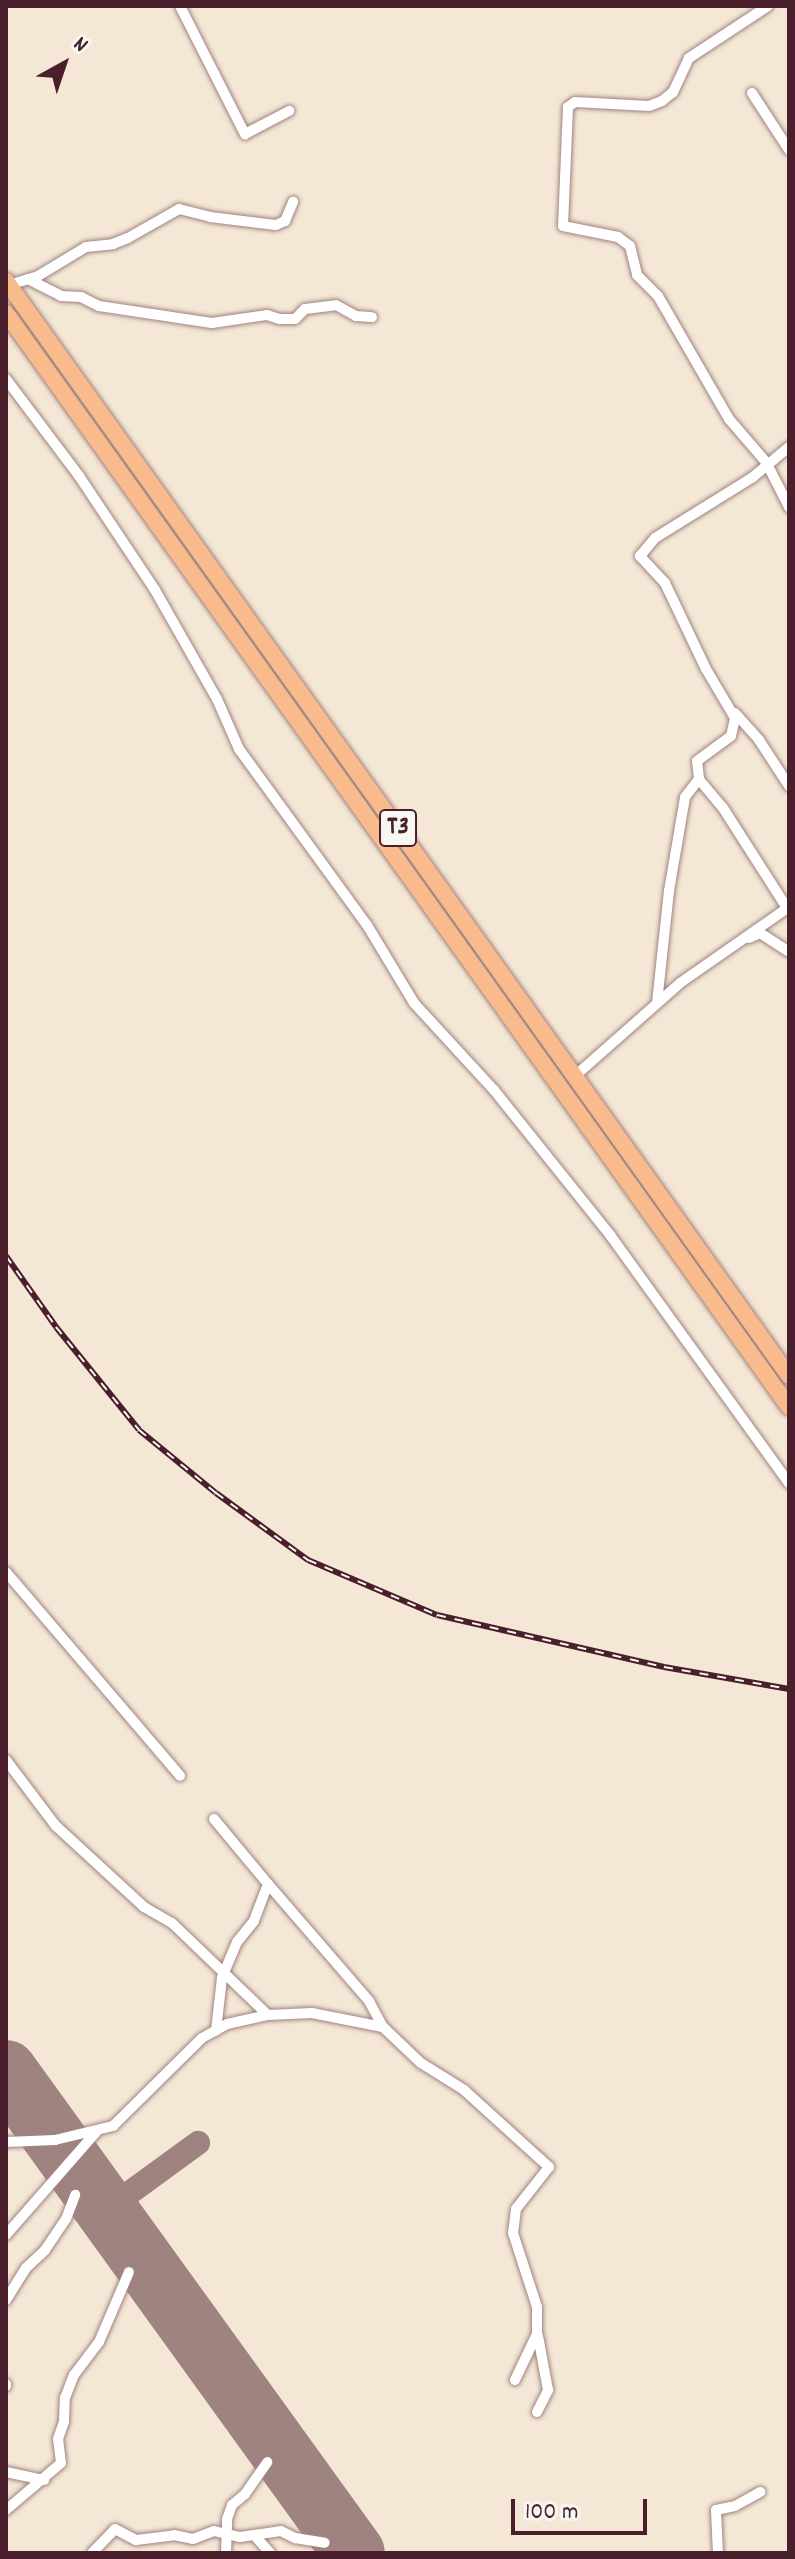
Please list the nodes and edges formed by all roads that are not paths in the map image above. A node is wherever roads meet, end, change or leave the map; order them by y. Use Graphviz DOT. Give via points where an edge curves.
graph roads {
  1 [pos="180,6"];
  2 [pos="768,6"];
  3 [pos="752,93"];
  4 [pos="289,111"];
  5 [pos="789,150"];
  6 [pos="293,202"];
  7 [pos="28,279"];
  8 [pos="7,283"];
  9 [pos="6,313"];
  10 [pos="372,317"];
  11 [pos="6,379"];
  12 [pos="789,447"];
  13 [pos="766,464"];
  14 [pos="789,507"];
  15 [pos="728,705"];
  16 [pos="699,779"];
  17 [pos="789,786"];
  18 [pos="788,907"];
  19 [pos="736,943"];
  20 [pos="789,952"];
  21 [pos="657,1003"];
  22 [pos="575,1076"];
  23 [pos="789,1376"];
  24 [pos="789,1407"];
  25 [pos="789,1483"];
  26 [pos="6,1572"];
  27 [pos="6,1760"];
  28 [pos="180,1776"];
  29 [pos="214,1819"];
  30 [pos="268,1884"];
  31 [pos="223,1974"];
  32 [pos="268,2015"];
  33 [pos="383,2027"];
  34 [pos="216,2031"];
  35 [pos="98,2129"];
  36 [pos="6,2142"];
  37 [pos="75,2195"];
  38 [pos="6,2235"];
  39 [pos="129,2272"];
  40 [pos="6,2300"];
  41 [pos="537,2334"];
  42 [pos="515,2380"];
  43 [pos="537,2412"];
  44 [pos="267,2462"];
  45 [pos="6,2472"];
  46 [pos="44,2480"];
  47 [pos="760,2492"];
  48 [pos="6,2510"];
  49 [pos="229,2534"];
  50 [pos="254,2535"];
  51 [pos="325,2543"];
  52 [pos="92,2553"];
  53 [pos="226,2553"];
  54 [pos="270,2553"];
  55 [pos="718,2553"];
  1 -- 4 [label="street" via="245,134"];
  2 -- 13 [label="street" via="689,58 673,92 662,101 649,106 575,102 568,107 563,214 563,226 618,237 630,246 637,275 658,296 729,419"];
  3 -- 5 [label="street"];
  6 -- 7 [label="street" via="285,221 276,225 179,209 128,238 86,247"];
  7 -- 8 [label="street"];
  7 -- 10 [label="street" via="61,296 81,297 99,306 212,323 267,315 295,319 305,309 331,305"];
  8 -- 22 [label="highway, T3"];
  9 -- 24 [label="highway, T3"];
  11 -- 25 [label="street" via="155,590 239,749 367,925 414,1003 494,1090 610,1235"];
  12 -- 13 [label="street"];
  13 -- 14 [label="street"];
  13 -- 15 [label="street" via="655,538 640,556 665,583"];
  15 -- 16 [label="street" via="735,731 697,761"];
  15 -- 17 [label="street"];
  16 -- 18 [label="street"];
  16 -- 21 [label="street" via="685,797"];
  18 -- 19 [label="street"];
  19 -- 20 [label="street" via="760,933"];
  19 -- 21 [label="street"];
  21 -- 22 [label="street"];
  22 -- 23 [label="highway, T3"];
  26 -- 28 [label="street"];
  27 -- 31 [label="street" via="56,1826 144,1907 172,1923"];
  29 -- 30 [label="street"];
  30 -- 31 [label="street" via="254,1921 237,1942"];
  30 -- 33 [label="street" via="369,2001"];
  31 -- 32 [label="street"];
  31 -- 34 [label="street"];
  32 -- 33 [label="street" via="312,2013"];
  32 -- 34 [label="street"];
  33 -- 41 [label="street" via="421,2063 464,2090 549,2167 516,2209 513,2233 537,2307"];
  34 -- 35 [label="street" via="202,2038 113,2126"];
  35 -- 36 [label="street" via="55,2140"];
  35 -- 38 [label="street"];
  37 -- 40 [label="street" via="66,2219"];
  39 -- 46 [label="street" via="99,2342 74,2375 58,2439 61,2463"];
  41 -- 42 [label="street"];
  41 -- 43 [label="street" via="548,2390"];
  44 -- 49 [label="street" via="232,2505"];
  45 -- 46 [label="street"];
  46 -- 48 [label="street"];
  47 -- 55 [label="street" via="716,2510"];
  49 -- 50 [label="street"];
  49 -- 52 [label="street" via="136,2540 115,2529"];
  49 -- 53 [label="street"];
  50 -- 51 [label="street" via="281,2531"];
  50 -- 54 [label="street"];
}
